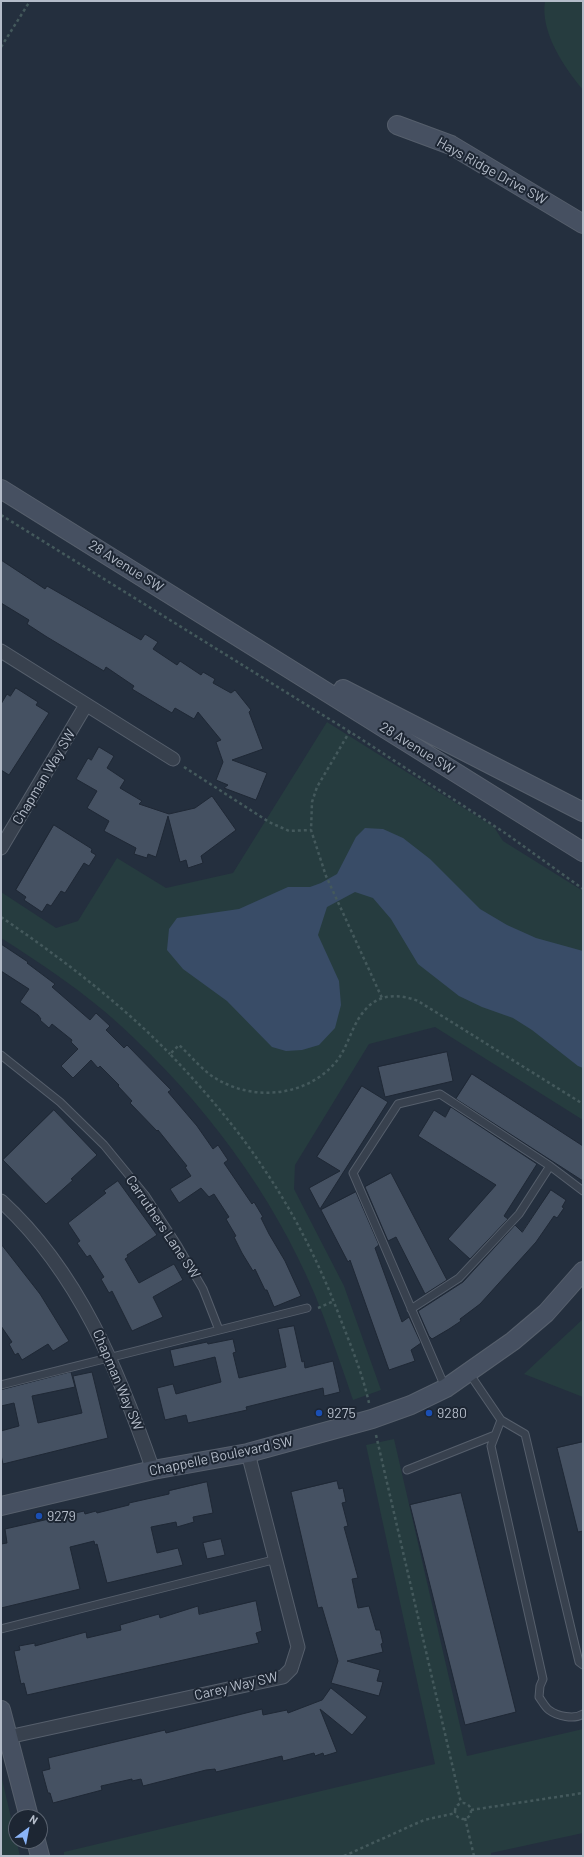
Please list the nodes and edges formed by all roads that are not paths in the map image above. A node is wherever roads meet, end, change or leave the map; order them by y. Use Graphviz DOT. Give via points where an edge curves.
graph roads {
  1 [pos="397,125"];
  2 [pos="583,224"];
  3 [pos="1,488"];
  4 [pos="251,643"];
  5 [pos="1,651"];
  6 [pos="86,705"];
  7 [pos="173,759"];
  8 [pos="513,808"];
  9 [pos="583,812"];
  10 [pos="583,841"];
  11 [pos="1,848"];
  12 [pos="583,852"];
  13 [pos="1,1055"];
  14 [pos="550,1166"];
  15 [pos="583,1191"];
  16 [pos="1,1200"];
  17 [pos="583,1271"];
  18 [pos="307,1308"];
  19 [pos="412,1309"];
  20 [pos="219,1330"];
  21 [pos="111,1358"];
  22 [pos="469,1373"];
  23 [pos="1,1385"];
  24 [pos="446,1388"];
  25 [pos="501,1420"];
  26 [pos="495,1435"];
  27 [pos="248,1453"];
  28 [pos="153,1470"];
  29 [pos="407,1470"];
  30 [pos="1,1506"];
  31 [pos="277,1559"];
  32 [pos="1,1629"];
  33 [pos="583,1665"];
  34 [pos="1,1710"];
  35 [pos="583,1714"];
  36 [pos="8,1737"];
  37 [pos="27,1809"];
  1 -- 2 [label="main road, Hays Ridge Drive SW" via="451,146"];
  3 -- 4 [label="main road, 28 Avenue SW"];
  4 -- 8 [label="main road, 28 Avenue SW"];
  4 -- 9 [label="main road, 28 Avenue SW"];
  5 -- 6 [label="street"];
  6 -- 7 [label="street"];
  6 -- 11 [label="street, Chapman Way SW"];
  8 -- 10 [label="main road"];
  8 -- 12 [label="main road, 28 Avenue SW"];
  13 -- 20 [label="lane, Carruthers Lane SW" via="60,1102 104,1145 145,1195 203,1289"];
  14 -- 15 [label="lane"];
  14 -- 19 [label="lane" via="519,1214 459,1278"];
  14 -- 19 [label="lane" via="440,1094 398,1104 352,1173"];
  16 -- 21 [label="street, Chapman Way SW" via="16,1214 54,1261 85,1308"];
  17 -- 22 [label="main road, Chappelle Boulevard SW" via="546,1313"];
  18 -- 20 [label="lane"];
  19 -- 24 [label="lane"];
  20 -- 21 [label="lane"];
  21 -- 23 [label="lane"];
  21 -- 28 [label="street, Chapman Way SW" via="131,1405"];
  22 -- 24 [label="main road, Chappelle Boulevard SW"];
  22 -- 25 [label="lane"];
  24 -- 27 [label="main road, Chappelle Boulevard SW" via="411,1405 372,1419"];
  25 -- 26 [label="lane"];
  25 -- 33 [label="lane" via="526,1434 579,1662"];
  26 -- 29 [label="lane"];
  26 -- 35 [label="lane" via="491,1446 543,1679 539,1697 549,1710 566,1717 579,1717"];
  27 -- 28 [label="main road, Chappelle Boulevard SW"];
  27 -- 31 [label="street, Carey Way SW"];
  28 -- 30 [label="main road, Chappelle Boulevard SW"];
  31 -- 32 [label="lane"];
  31 -- 36 [label="street, Carey Way SW" via="298,1647 291,1669 283,1677"];
  34 -- 36 [label="main road"];
  36 -- 37 [label="main road"];
}
